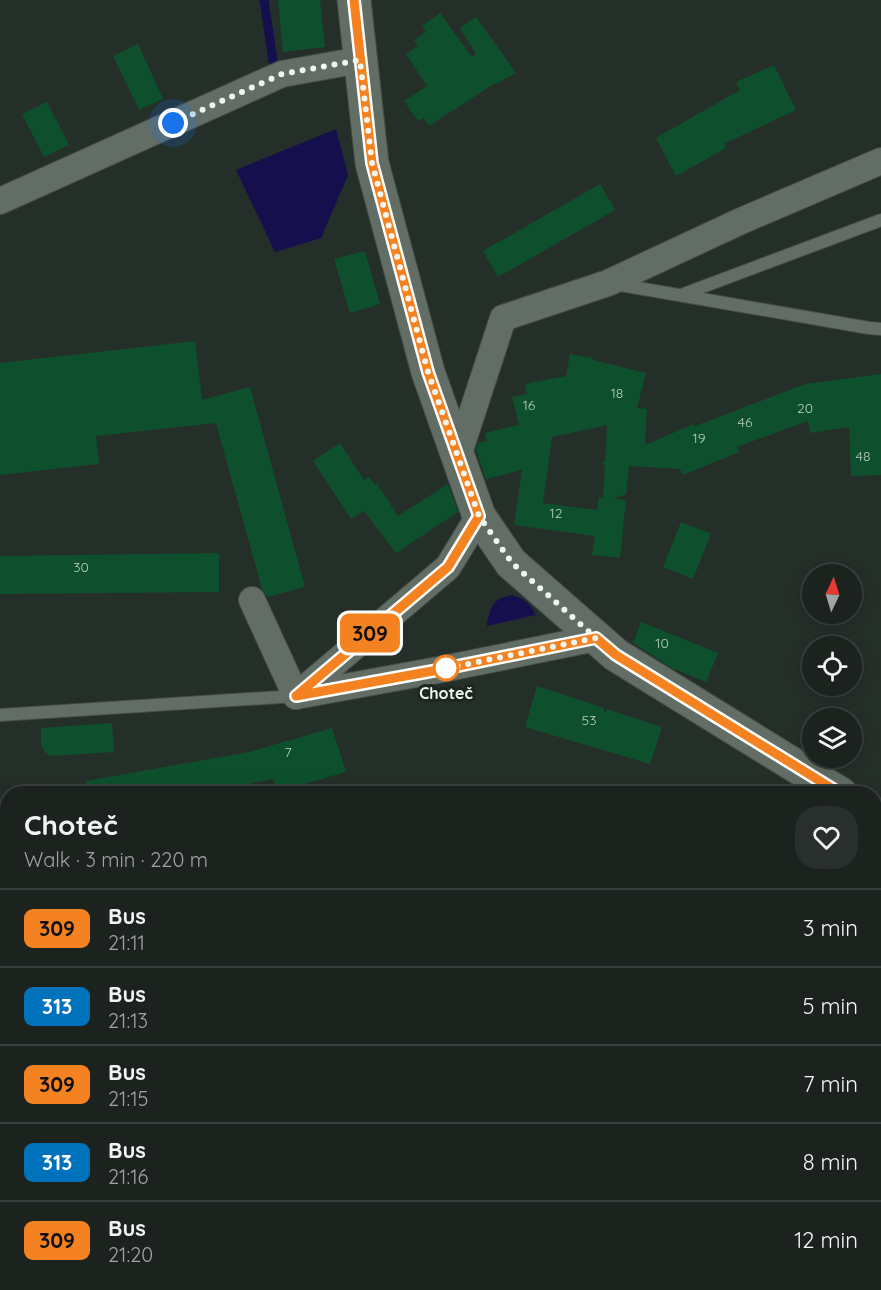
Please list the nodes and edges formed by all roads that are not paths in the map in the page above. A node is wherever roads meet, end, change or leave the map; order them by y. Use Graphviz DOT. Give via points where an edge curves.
graph roads {
  1 [pos="354,0"];
  2 [pos="360,60"];
  3 [pos="881,161"];
  4 [pos="0,201"];
  5 [pos="881,220"];
  6 [pos="608,283"];
  7 [pos="680,295"];
  8 [pos="881,329"];
  9 [pos="458,456"];
  10 [pos="479,516"];
  11 [pos="252,600"];
  12 [pos="596,638"];
  13 [pos="296,696"];
  14 [pos="0,716"];
  15 [pos="828,786"];
  1 -- 2 [label="street"];
  2 -- 4 [label="street" via="282,74"];
  2 -- 9 [label="street" via="372,163 428,372"];
  3 -- 6 [label="street"];
  5 -- 7 [label="lane"];
  6 -- 7 [label="lane"];
  6 -- 9 [label="street" via="503,318"];
  7 -- 8 [label="lane"];
  9 -- 10 [label="street"];
  10 -- 12 [label="street" via="512,563"];
  10 -- 13 [label="street" via="448,567"];
  11 -- 13 [label="street"];
  12 -- 13 [label="street"];
  12 -- 15 [label="street" via="616,655"];
  13 -- 14 [label="lane"];
}
